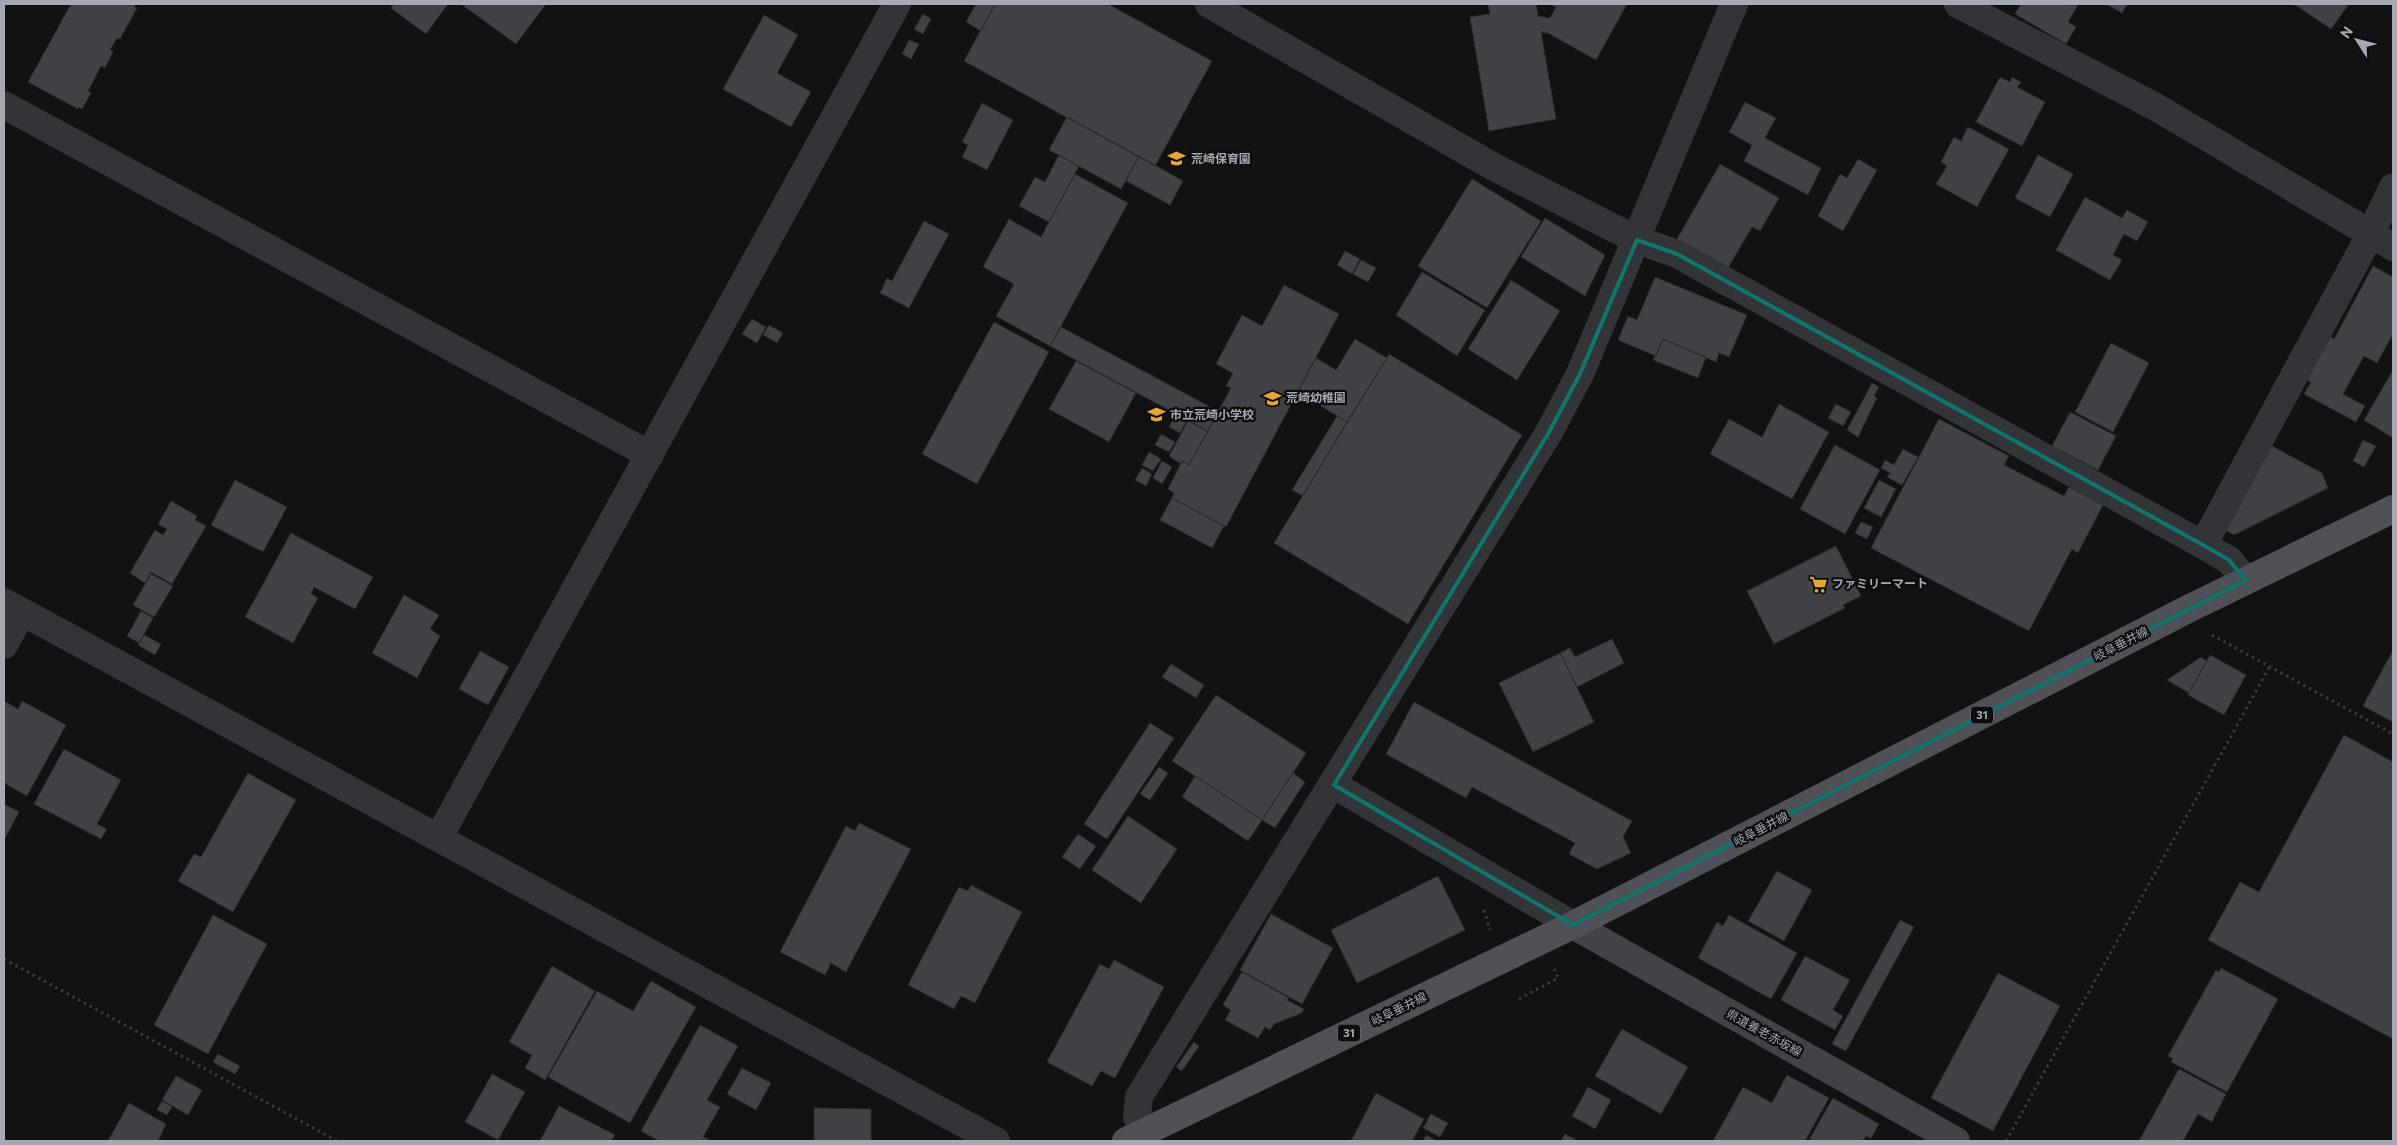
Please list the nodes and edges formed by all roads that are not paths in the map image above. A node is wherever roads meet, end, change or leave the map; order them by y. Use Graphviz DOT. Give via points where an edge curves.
graph roads {
  1 [pos="897,4"];
  2 [pos="1209,4"];
  3 [pos="1734,4"];
  4 [pos="1958,4"];
  5 [pos="4,104"];
  6 [pos="2393,187"];
  7 [pos="1637,240"];
  8 [pos="2382,241"];
  9 [pos="650,455"];
  10 [pos="2393,510"];
  11 [pos="2203,545"];
  12 [pos="2246,580"];
  13 [pos="13,607"];
  14 [pos="4,645"];
  15 [pos="1334,785"];
  16 [pos="439,837"];
  17 [pos="1573,925"];
  18 [pos="1135,1137"];
  19 [pos="996,1141"];
  20 [pos="1956,1141"];
  1 -- 9 [label="street"];
  2 -- 7 [label="street" via="1494,167"];
  3 -- 7 [label="street"];
  4 -- 8 [label="street" via="2154,106"];
  5 -- 9 [label="street"];
  6 -- 8 [label="street"];
  7 -- 11 [label="street" via="1677,254"];
  7 -- 15 [label="street" via="1580,374 1548,434"];
  8 -- 11 [label="street"];
  9 -- 16 [label="street"];
  10 -- 12 [label="main road, 岐阜垂井線 / 31"];
  11 -- 12 [label="street" via="2229,560"];
  12 -- 17 [label="main road, 岐阜垂井線 / 31"];
  13 -- 14 [label="street"];
  13 -- 16 [label="street"];
  15 -- 17 [label="street"];
  15 -- 18 [label="street" via="1139,1097"];
  16 -- 19 [label="street"];
  17 -- 18 [label="main road, 岐阜垂井線 / 31"];
  17 -- 20 [label="main road, 県道養老赤坂線"];
}
